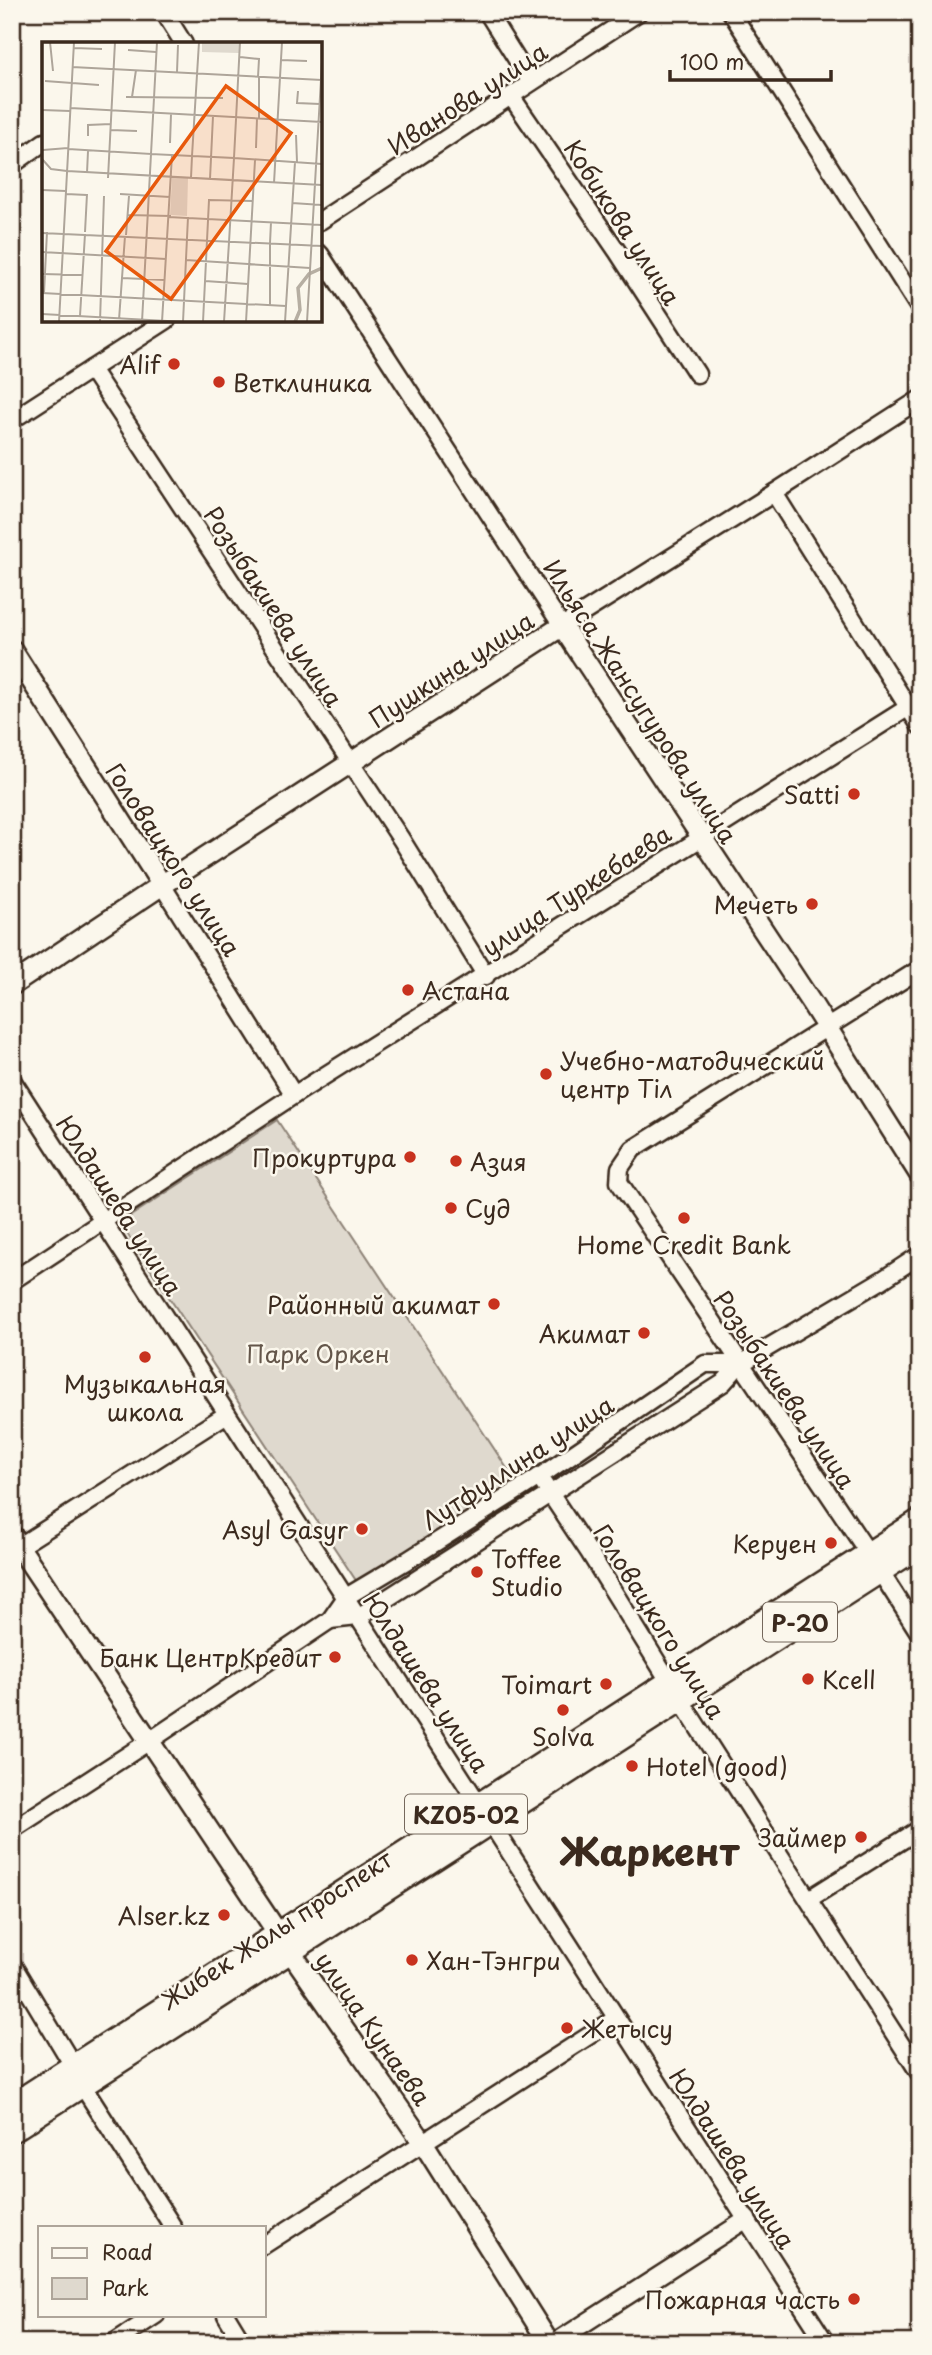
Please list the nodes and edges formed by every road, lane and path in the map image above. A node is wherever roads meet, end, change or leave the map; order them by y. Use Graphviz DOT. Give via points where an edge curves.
graph roads {
  1 [pos="164,12"];
  2 [pos="487,12"];
  3 [pos="639,12"];
  4 [pos="731,12"];
  5 [pos="183,42"];
  6 [pos="531,82"];
  7 [pos="511,96"];
  8 [pos="42,143"];
  9 [pos="12,165"];
  10 [pos="322,220"];
  11 [pos="322,257"];
  12 [pos="920,309"];
  13 [pos="164,322"];
  14 [pos="91,369"];
  15 [pos="697,374"];
  16 [pos="920,399"];
  17 [pos="12,420"];
  18 [pos="774,493"];
  19 [pos="562,626"];
  20 [pos="12,650"];
  21 [pos="914,704"];
  22 [pos="920,726"];
  23 [pos="351,763"];
  24 [pos="701,837"];
  25 [pos="162,885"];
  26 [pos="920,969"];
  27 [pos="486,976"];
  28 [pos="12,985"];
  29 [pos="826,1027"];
  30 [pos="12,1080"];
  31 [pos="294,1095"];
  32 [pos="920,1175"];
  33 [pos="102,1221"];
  34 [pos="920,1255"];
  35 [pos="12,1281"];
  36 [pos="740,1364"];
  37 [pos="227,1414"];
  38 [pos="539,1477"];
  39 [pos="551,1494"];
  40 [pos="920,1521"];
  41 [pos="14,1544"];
  42 [pos="920,1545"];
  43 [pos="874,1562"];
  44 [pos="346,1597"];
  45 [pos="358,1617"];
  46 [pos="330,1620"];
  47 [pos="920,1634"];
  48 [pos="675,1691"];
  49 [pos="151,1740"];
  50 [pos="484,1814"];
  51 [pos="920,1829"];
  52 [pos="12,1830"];
  53 [pos="809,1899"];
  54 [pos="285,1943"];
  55 [pos="12,1964"];
  56 [pos="615,2019"];
  57 [pos="920,2074"];
  58 [pos="78,2076"];
  59 [pos="12,2106"];
  60 [pos="12,2130"];
  61 [pos="424,2144"];
  62 [pos="747,2220"];
  63 [pos="172,2226"];
  64 [pos="266,2244"];
  65 [pos="154,2316"];
  66 [pos="227,2316"];
  67 [pos="113,2343"];
  68 [pos="243,2343"];
  69 [pos="549,2343"];
  70 [pos="554,2343"];
  71 [pos="826,2343"];
  1 -- 5 [label="street"];
  2 -- 6 [label="street"];
  3 -- 6 [label="street, Иванова улица"];
  4 -- 12 [label="street"];
  6 -- 7 [label="street, Иванова улица"];
  7 -- 10 [label="street, Иванова улица"];
  7 -- 15 [label="street, Кобикова улица"];
  8 -- 9 [label="street"];
  11 -- 19 [label="street, Ильяса Жансугурова улица"];
  13 -- 14 [label="street"];
  14 -- 17 [label="street"];
  14 -- 23 [label="street, Розыбакиева улица"];
  16 -- 18 [label="street, Пушкина улица"];
  18 -- 19 [label="street, Пушкина улица"];
  18 -- 21 [label="street"];
  19 -- 23 [label="main road, Пушкина улица"];
  19 -- 24 [label="main road, Ильяса Жансугурова улица"];
  20 -- 25 [label="main road, Головацкого улица"];
  21 -- 22 [label="street"];
  21 -- 24 [label="street, улица Туркебаева"];
  23 -- 25 [label="main road, Пушкина улица"];
  23 -- 27 [label="street, Розыбакиева улица"];
  24 -- 27 [label="street, улица Туркебаева"];
  24 -- 29 [label="main road, Ильяса Жансугурова улица"];
  25 -- 28 [label="main road, Пушкина улица"];
  25 -- 31 [label="street, Головацкого улица"];
  26 -- 29 [label="street"];
  27 -- 31 [label="street, улица Туркебаева"];
  29 -- 32 [label="main road, Ильяса Жансугурова улица"];
  29 -- 36 [label="street, Розыбакиева улица" via="633,1149 620,1168 619,1182"];
  30 -- 33 [label="street, Юлдашева улица"];
  31 -- 33 [label="street, улица Туркебаева"];
  33 -- 35 [label="street, улица Туркебаева"];
  33 -- 37 [label="street, Юлдашева улица"];
  34 -- 36 [label="street, Лутфуллина улица"];
  36 -- 38 [label="street, Лутфуллина улица" via="705,1364"];
  36 -- 39 [label="street, Лутфуллина улица" via="723,1382"];
  36 -- 43 [label="street, Розыбакиева улица"];
  37 -- 41 [label="street"];
  37 -- 44 [label="street, Юлдашева улица"];
  38 -- 39 [label="street, Головацкого улица"];
  38 -- 44 [label="street, Лутфуллина улица"];
  39 -- 45 [label="street, Лутфуллина улица"];
  39 -- 48 [label="street, Головацкого улица"];
  40 -- 43 [label="highway, Жибек Жолы проспект"];
  41 -- 49 [label="main road, улица Кунаева"];
  42 -- 43 [label="highway, Жибек Жолы проспект / Р-20"];
  43 -- 47 [label="street, Розыбакиева улица"];
  43 -- 48 [label="highway, Жибек Жолы проспект / Р-20"];
  44 -- 45 [label="street, Юлдашева улица"];
  44 -- 46 [label="street, Лутфуллина улица"];
  45 -- 46 [label="street, Лутфуллина улица"];
  45 -- 50 [label="street, Юлдашева улица"];
  46 -- 49 [label="street, Лутфуллина улица"];
  48 -- 50 [label="highway, Жибек Жолы проспект / KZ05-02"];
  48 -- 53 [label="street, Головацкого улица"];
  49 -- 52 [label="street, Лутфуллина улица"];
  49 -- 54 [label="main road, улица Кунаева"];
  50 -- 54 [label="highway, Жибек Жолы проспект / KZ05-02"];
  50 -- 56 [label="street, Юлдашева улица"];
  51 -- 53 [label="street"];
  53 -- 57 [label="street, Головацкого улица"];
  54 -- 58 [label="highway, Жибек Жолы проспект / KZ05-02"];
  54 -- 61 [label="main road, улица Кунаева"];
  55 -- 58 [label="street"];
  56 -- 61 [label="street"];
  56 -- 62 [label="street, Юлдашева улица"];
  58 -- 59 [label="highway, Жибек Жолы проспект / KZ05-02"];
  58 -- 60 [label="highway, Жибек Жолы проспект / KZ05-02"];
  58 -- 63 [label="street"];
  61 -- 64 [label="street"];
  61 -- 69 [label="main road, улица Кунаева"];
  62 -- 70 [label="street"];
  62 -- 71 [label="street, Юлдашева улица"];
  65 -- 67 [label="street"];
  66 -- 68 [label="street"];
}
